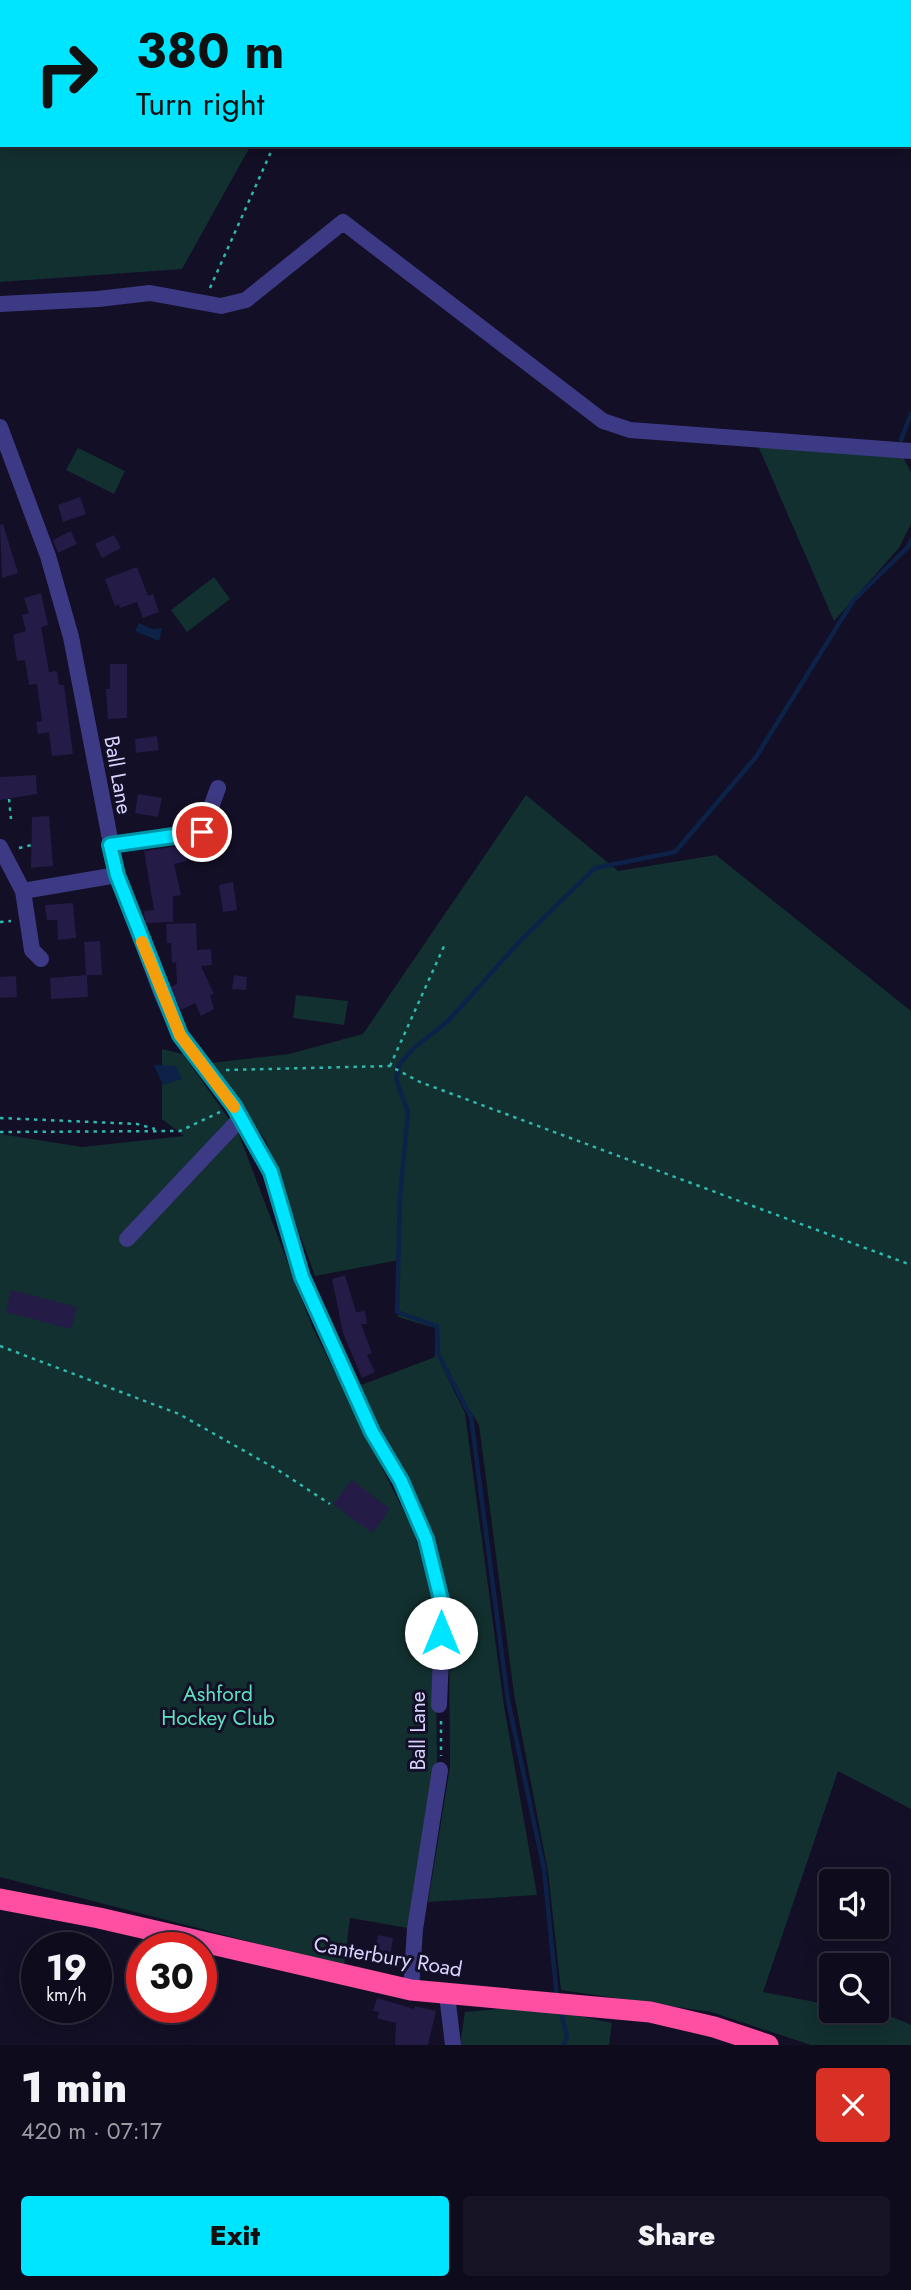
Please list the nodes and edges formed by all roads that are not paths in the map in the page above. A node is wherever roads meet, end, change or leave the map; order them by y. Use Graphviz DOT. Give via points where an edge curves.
graph roads {
  1 [pos="0,304"];
  2 [pos="0,427"];
  3 [pos="911,451"];
  4 [pos="5,456"];
  5 [pos="218,788"];
  6 [pos="110,845"];
  7 [pos="1,850"];
  8 [pos="117,875"];
  9 [pos="23,891"];
  10 [pos="31,955"];
  11 [pos="236,1113"];
  12 [pos="127,1239"];
  13 [pos="439,1705"];
  14 [pos="440,1770"];
  15 [pos="0,1899"];
  16 [pos="411,1990"];
  17 [pos="447,1995"];
  18 [pos="453,2045"];
  19 [pos="768,2045"];
  1 -- 3 [label="street" via="149,293 221,306 246,300 343,222 603,421 630,430"];
  2 -- 4 [label="street, Ball Lane"];
  4 -- 6 [label="street, Ball Lane" via="48,556 72,637"];
  5 -- 6 [label="street" via="202,832"];
  6 -- 8 [label="street, Ball Lane"];
  7 -- 9 [label="street"];
  8 -- 9 [label="street"];
  8 -- 11 [label="street, Ball Lane" via="180,1035"];
  9 -- 10 [label="street"];
  11 -- 12 [label="street"];
  11 -- 13 [label="street, Ball Lane" via="271,1172 302,1277 426,1539 443,1608"];
  14 -- 16 [label="street, Ball Lane" via="415,1928"];
  15 -- 16 [label="highway, Canterbury Road" via="99,1917"];
  16 -- 17 [label="highway, Canterbury Road"];
  17 -- 18 [label="street"];
  17 -- 19 [label="highway, Canterbury Road" via="650,2012 714,2026"];
}
